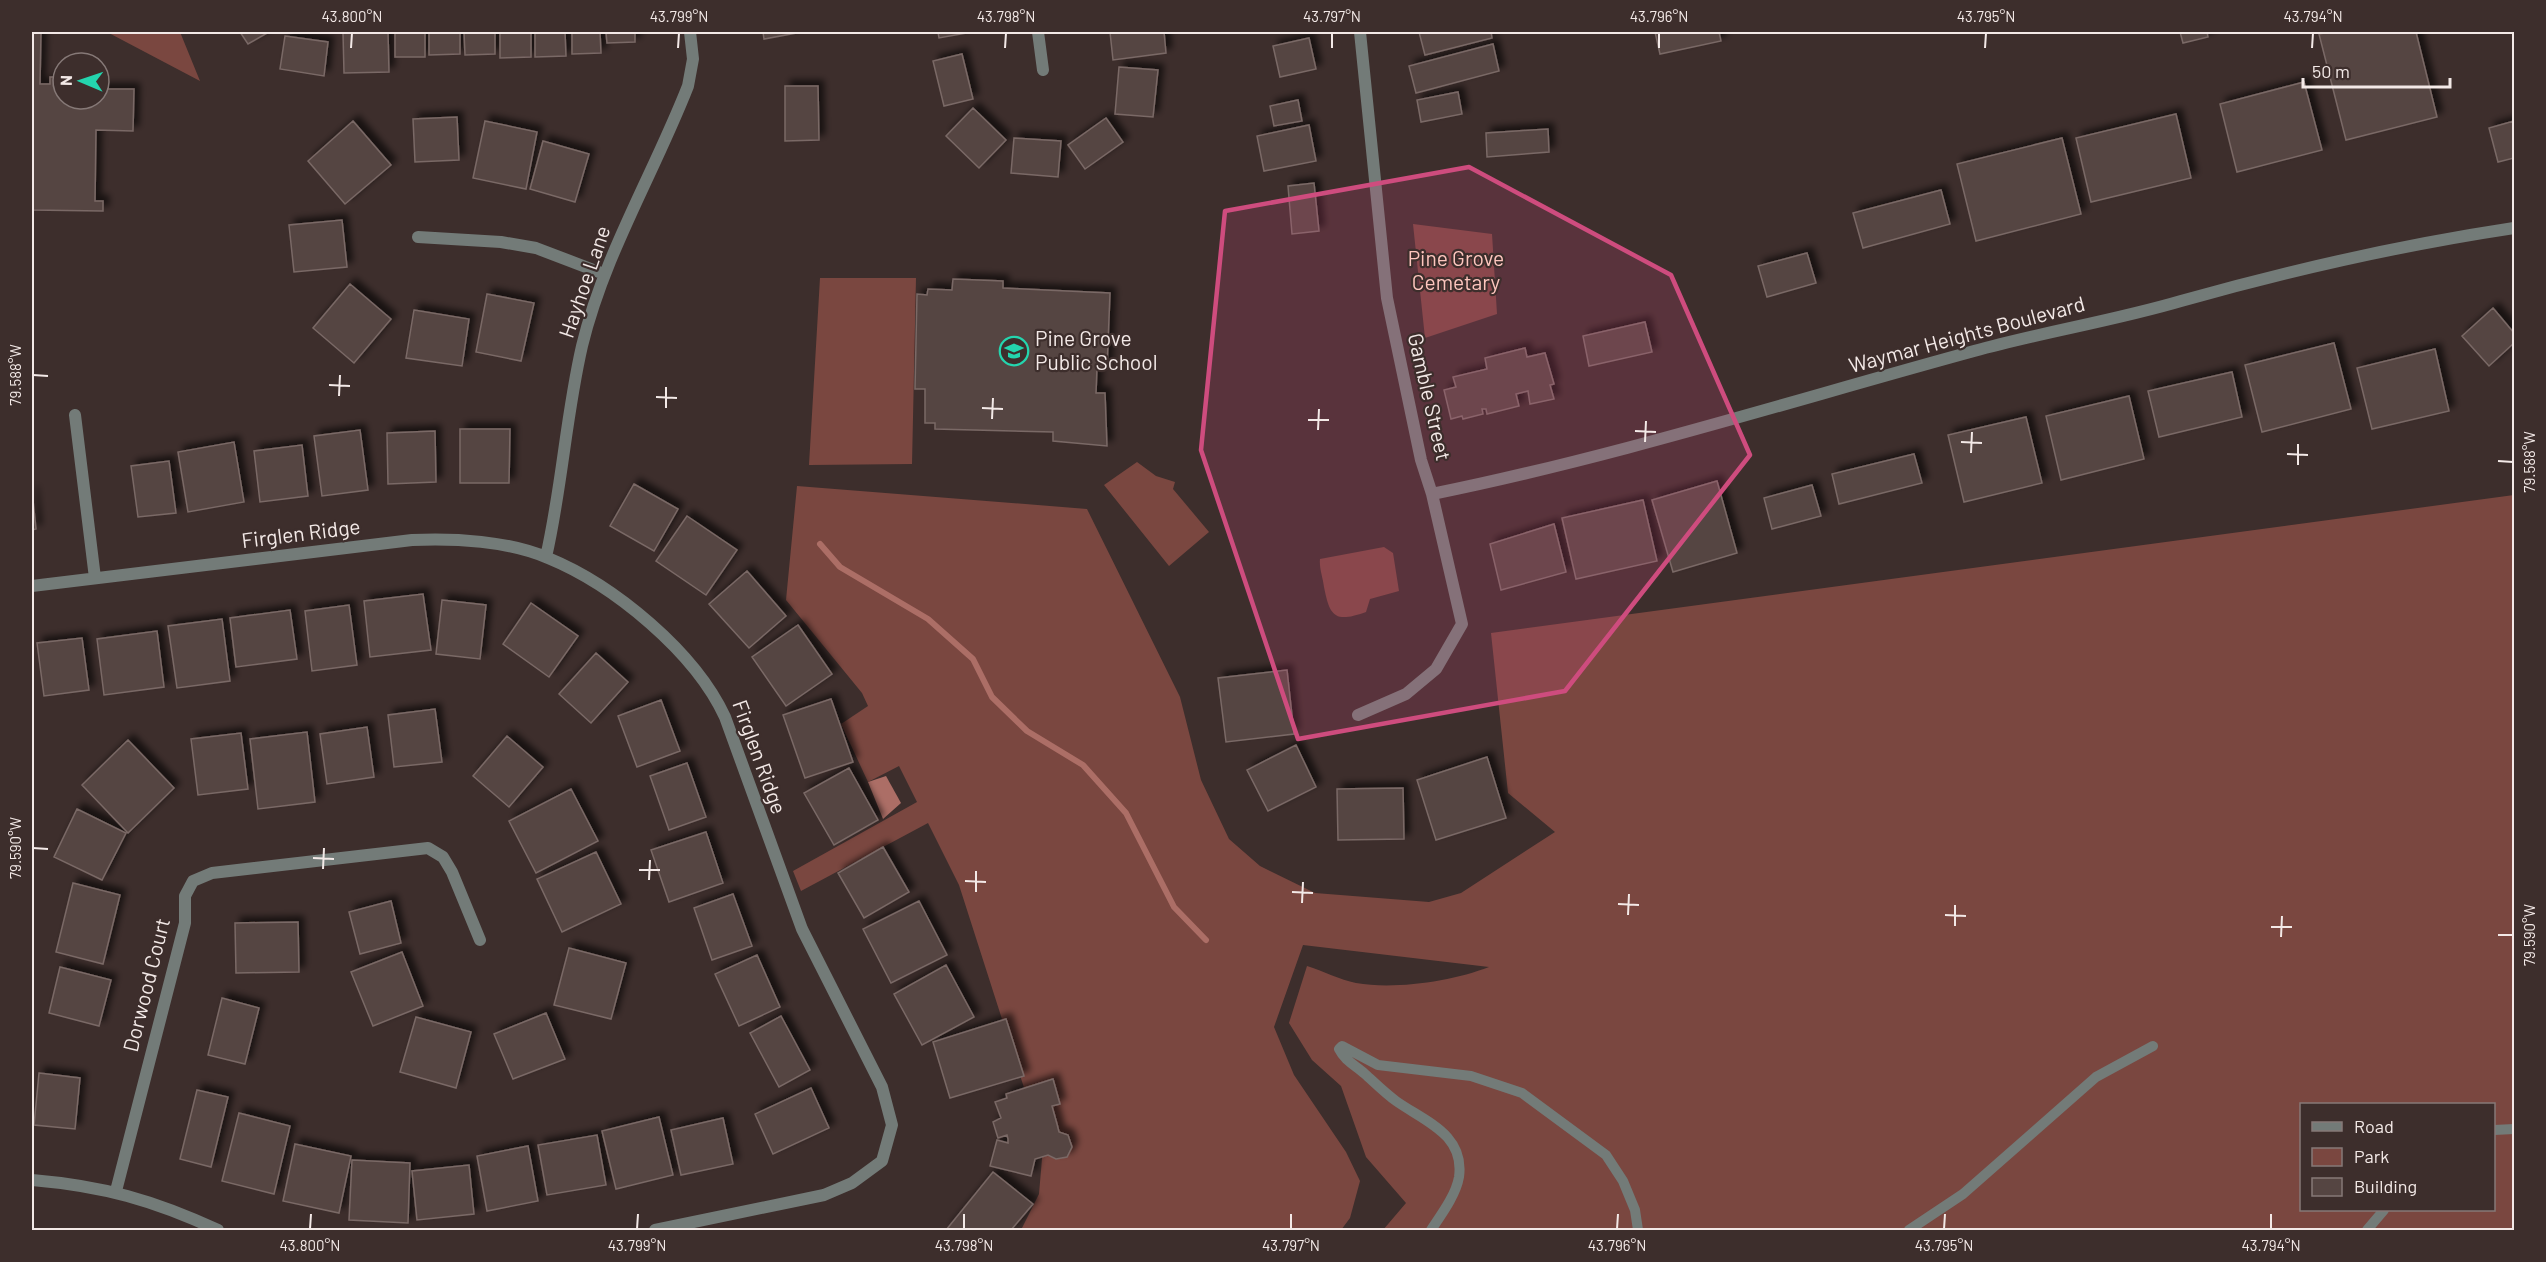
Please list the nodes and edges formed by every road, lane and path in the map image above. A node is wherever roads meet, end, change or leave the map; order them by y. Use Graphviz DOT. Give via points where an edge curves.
graph roads {
  1 [pos="690,32"];
  2 [pos="1038,32"];
  3 [pos="1360,32"];
  4 [pos="1043,70"];
  5 [pos="2514,228"];
  6 [pos="418,237"];
  7 [pos="604,274"];
  8 [pos="75,415"];
  9 [pos="1432,494"];
  10 [pos="546,557"];
  11 [pos="95,578"];
  12 [pos="32,586"];
  13 [pos="1358,715"];
  14 [pos="480,940"];
  15 [pos="2153,1046"];
  16 [pos="2514,1129"];
  17 [pos="2495,1130"];
  18 [pos="32,1180"];
  19 [pos="116,1191"];
  20 [pos="2382,1211"];
  21 [pos="218,1230"];
  22 [pos="656,1230"];
  23 [pos="1431,1230"];
  24 [pos="1638,1230"];
  25 [pos="1909,1230"];
  26 [pos="2367,1230"];
  1 -- 7 [label="street, Hayhoe Lane" via="693,59 688,86"];
  2 -- 4 [label="street"];
  3 -- 9 [label="street, Gamble Street" via="1387,298 1421,460"];
  5 -- 9 [label="street, Waymar Heights Boulevard" via="2418,243 2236,284 2180,302 1977,350 1526,474"];
  6 -- 7 [label="street" via="536,248"];
  7 -- 10 [label="street, Hayhoe Lane" via="582,347"];
  8 -- 11 [label="street"];
  9 -- 13 [label="street, Gamble Street" via="1462,624 1436,669 1406,694"];
  10 -- 11 [label="street, Firglen Ridge" via="472,541 421,540"];
  10 -- 22 [label="street, Firglen Ridge" via="585,576 619,600 682,655 715,695 802,929 882,1087 892,1125 882,1161 852,1183 824,1195"];
  11 -- 12 [label="street, Firglen Ridge"];
  14 -- 19 [label="street, Dorwood Court" via="452,872 443,857 428,848 212,873 193,881 185,896 185,923"];
  15 -- 25 [label="lane" via="2096,1077 1963,1194"];
  16 -- 17 [label="lane"];
  18 -- 19 [label="street"];
  19 -- 21 [label="street" via="148,1200"];
  20 -- 26 [label="lane"];
  23 -- 24 [label="lane" via="1459,1178 1453,1143 1436,1125 1396,1101 1344,1059 1339,1049 1342,1046 1378,1065 1471,1076 1522,1093 1606,1155 1623,1181"];
}
